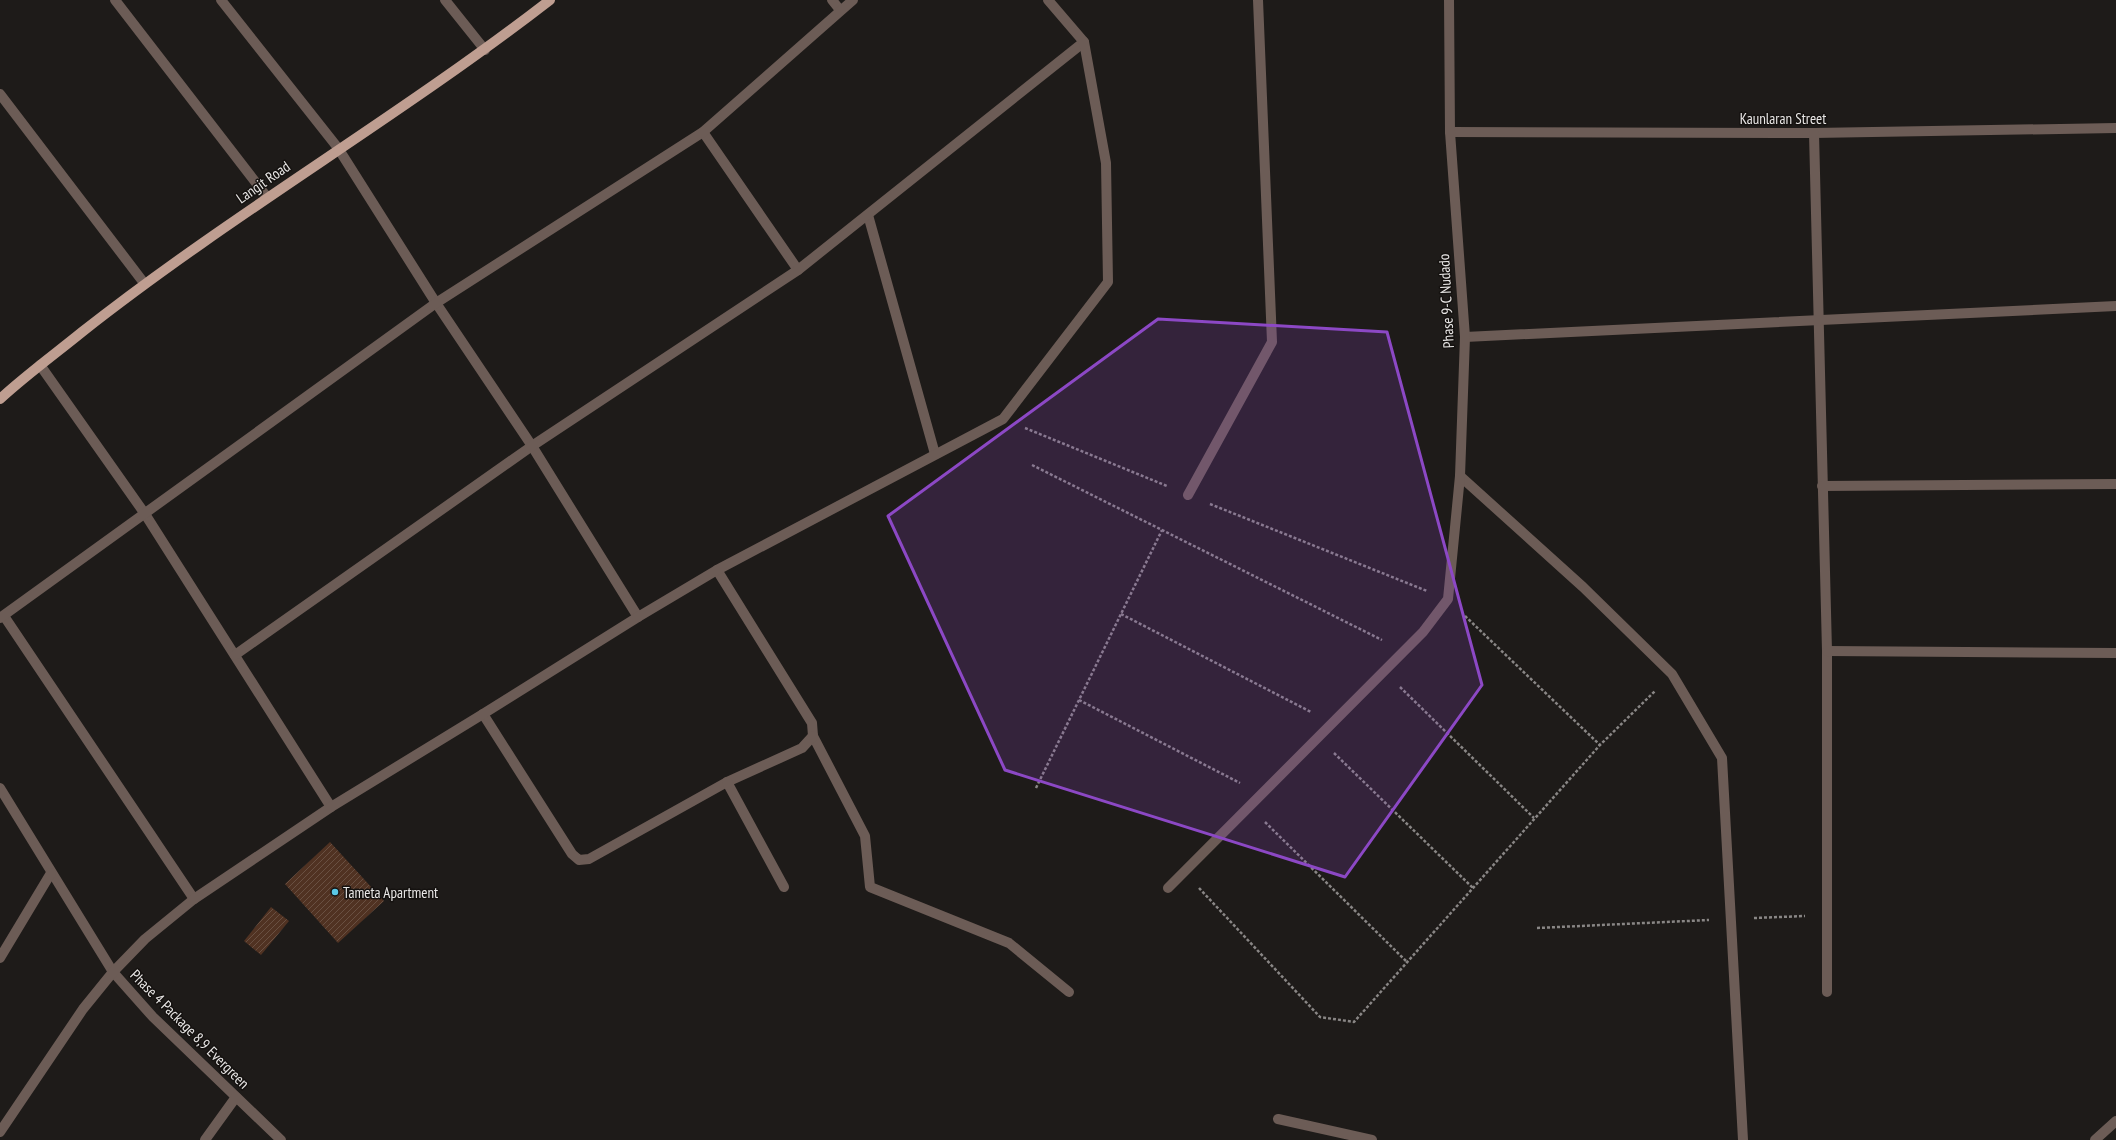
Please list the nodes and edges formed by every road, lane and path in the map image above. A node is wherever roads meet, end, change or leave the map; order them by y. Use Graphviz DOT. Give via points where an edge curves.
graph roads {
  1 [pos="115,0"];
  2 [pos="221,0"];
  3 [pos="445,0"];
  4 [pos="550,0"];
  5 [pos="832,0"];
  6 [pos="852,0"];
  7 [pos="1048,0"];
  8 [pos="1258,0"];
  9 [pos="1449,0"];
  10 [pos="840,10"];
  11 [pos="1084,42"];
  12 [pos="485,50"];
  13 [pos="0,94"];
  14 [pos="2116,128"];
  15 [pos="703,132"];
  16 [pos="1450,132"];
  17 [pos="1814,133"];
  18 [pos="338,148"];
  19 [pos="267,197"];
  20 [pos="868,215"];
  21 [pos="798,270"];
  22 [pos="144,283"];
  23 [pos="436,303"];
  24 [pos="2116,306"];
  25 [pos="1817,321"];
  26 [pos="1464,337"];
  27 [pos="40,365"];
  28 [pos="0,398"];
  29 [pos="1003,419"];
  30 [pos="532,446"];
  31 [pos="935,454"];
  32 [pos="1032,465"];
  33 [pos="1460,476"];
  34 [pos="2116,484"];
  35 [pos="1822,486"];
  36 [pos="1188,495"];
  37 [pos="145,514"];
  38 [pos="1162,530"];
  39 [pos="717,570"];
  40 [pos="1448,599"];
  41 [pos="1121,614"];
  42 [pos="2,617"];
  43 [pos="638,617"];
  44 [pos="1404,651"];
  45 [pos="1827,651"];
  46 [pos="2116,653"];
  47 [pos="235,655"];
  48 [pos="1384,671"];
  49 [pos="1672,674"];
  50 [pos="1079,700"];
  51 [pos="483,714"];
  52 [pos="1332,723"];
  53 [pos="813,736"];
  54 [pos="1318,738"];
  55 [pos="1600,745"];
  56 [pos="727,782"];
  57 [pos="0,788"];
  58 [pos="1036,788"];
  59 [pos="1262,794"];
  60 [pos="1250,806"];
  61 [pos="330,807"];
  62 [pos="1534,818"];
  63 [pos="51,872"];
  64 [pos="1184,872"];
  65 [pos="784,887"];
  66 [pos="1168,888"];
  67 [pos="1473,888"];
  68 [pos="194,898"];
  69 [pos="1827,915"];
  70 [pos="1731,919"];
  71 [pos="1537,928"];
  72 [pos="0,958"];
  73 [pos="1407,962"];
  74 [pos="113,972"];
  75 [pos="1069,992"];
  76 [pos="1827,992"];
  77 [pos="236,1097"];
  78 [pos="1278,1119"];
  79 [pos="2116,1121"];
  80 [pos="0,1132"];
  81 [pos="205,1140"];
  82 [pos="281,1140"];
  83 [pos="1372,1140"];
  84 [pos="1743,1140"];
  85 [pos="2095,1140"];
  1 -- 19 [label="street"];
  2 -- 18 [label="street"];
  3 -- 12 [label="street"];
  4 -- 12 [label="main road, Langit Road"];
  5 -- 10 [label="street"];
  6 -- 10 [label="street"];
  7 -- 11 [label="street"];
  8 -- 36 [label="street" via="1272,342"];
  9 -- 16 [label="street, Phase 9-C Nudado"];
  10 -- 15 [label="street"];
  11 -- 20 [label="street"];
  11 -- 29 [label="street" via="1106,162 1108,282"];
  12 -- 18 [label="main road, Langit Road"];
  13 -- 22 [label="street"];
  14 -- 17 [label="street, Kaunlaran Street"];
  15 -- 21 [label="street"];
  15 -- 23 [label="street"];
  16 -- 17 [label="street, Kaunlaran Street"];
  16 -- 26 [label="street, Phase 9-C Nudado"];
  17 -- 25 [label="street"];
  18 -- 19 [label="main road, Langit Road"];
  18 -- 23 [label="street"];
  19 -- 22 [label="main road, Langit Road"];
  20 -- 21 [label="street"];
  20 -- 31 [label="street"];
  21 -- 30 [label="street"];
  22 -- 27 [label="main road, Langit Road"];
  23 -- 30 [label="street"];
  23 -- 37 [label="street"];
  24 -- 25 [label="street"];
  25 -- 26 [label="street"];
  25 -- 35 [label="street"];
  26 -- 33 [label="street, Phase 9-C Nudado"];
  27 -- 28 [label="main road, Langit Road"];
  27 -- 37 [label="street"];
  29 -- 31 [label="street"];
  29 -- 36 [label="path"];
  30 -- 43 [label="street"];
  30 -- 47 [label="street"];
  31 -- 39 [label="street"];
  32 -- 38 [label="path"];
  33 -- 40 [label="street, Phase 9-C Nudado"];
  33 -- 49 [label="street" via="1583,587"];
  34 -- 35 [label="street"];
  35 -- 45 [label="street"];
  36 -- 40 [label="path"];
  37 -- 42 [label="street"];
  37 -- 47 [label="street"];
  38 -- 41 [label="path"];
  38 -- 44 [label="path"];
  39 -- 43 [label="street"];
  39 -- 53 [label="street" via="812,722"];
  40 -- 44 [label="street" via="1423,632"];
  40 -- 55 [label="path"];
  41 -- 50 [label="path"];
  41 -- 52 [label="path"];
  42 -- 68 [label="street"];
  43 -- 51 [label="street"];
  44 -- 48 [label="street"];
  45 -- 46 [label="street"];
  45 -- 69 [label="street"];
  47 -- 61 [label="street"];
  48 -- 52 [label="street"];
  48 -- 62 [label="path"];
  49 -- 55 [label="path"];
  49 -- 70 [label="street" via="1722,758"];
  50 -- 58 [label="path"];
  50 -- 59 [label="path"];
  51 -- 56 [label="street" via="572,854 579,860 589,859"];
  51 -- 61 [label="street"];
  52 -- 54 [label="street"];
  53 -- 56 [label="street" via="802,748"];
  53 -- 75 [label="street" via="865,836 870,887 1009,943"];
  54 -- 59 [label="street"];
  54 -- 67 [label="path"];
  55 -- 62 [label="path"];
  56 -- 65 [label="street"];
  57 -- 63 [label="street, Phase 4 Package 8,9 Evergreen"];
  59 -- 60 [label="street"];
  60 -- 64 [label="street"];
  60 -- 73 [label="path"];
  61 -- 68 [label="street"];
  62 -- 67 [label="path"];
  63 -- 72 [label="street"];
  63 -- 74 [label="street, Phase 4 Package 8,9 Evergreen"];
  64 -- 66 [label="street"];
  64 -- 73 [label="path" via="1320,1017 1354,1022"];
  67 -- 73 [label="path"];
  68 -- 74 [label="street" via="145,939"];
  69 -- 70 [label="path"];
  69 -- 76 [label="street"];
  70 -- 71 [label="path"];
  70 -- 84 [label="street"];
  74 -- 77 [label="street, Phase 4 Package 8,9 Evergreen" via="153,1017"];
  74 -- 80 [label="street" via="83,1009"];
  77 -- 81 [label="street"];
  77 -- 82 [label="street, Phase 4 Package 8,9 Evergreen"];
  78 -- 83 [label="street"];
  79 -- 85 [label="street"];
}
